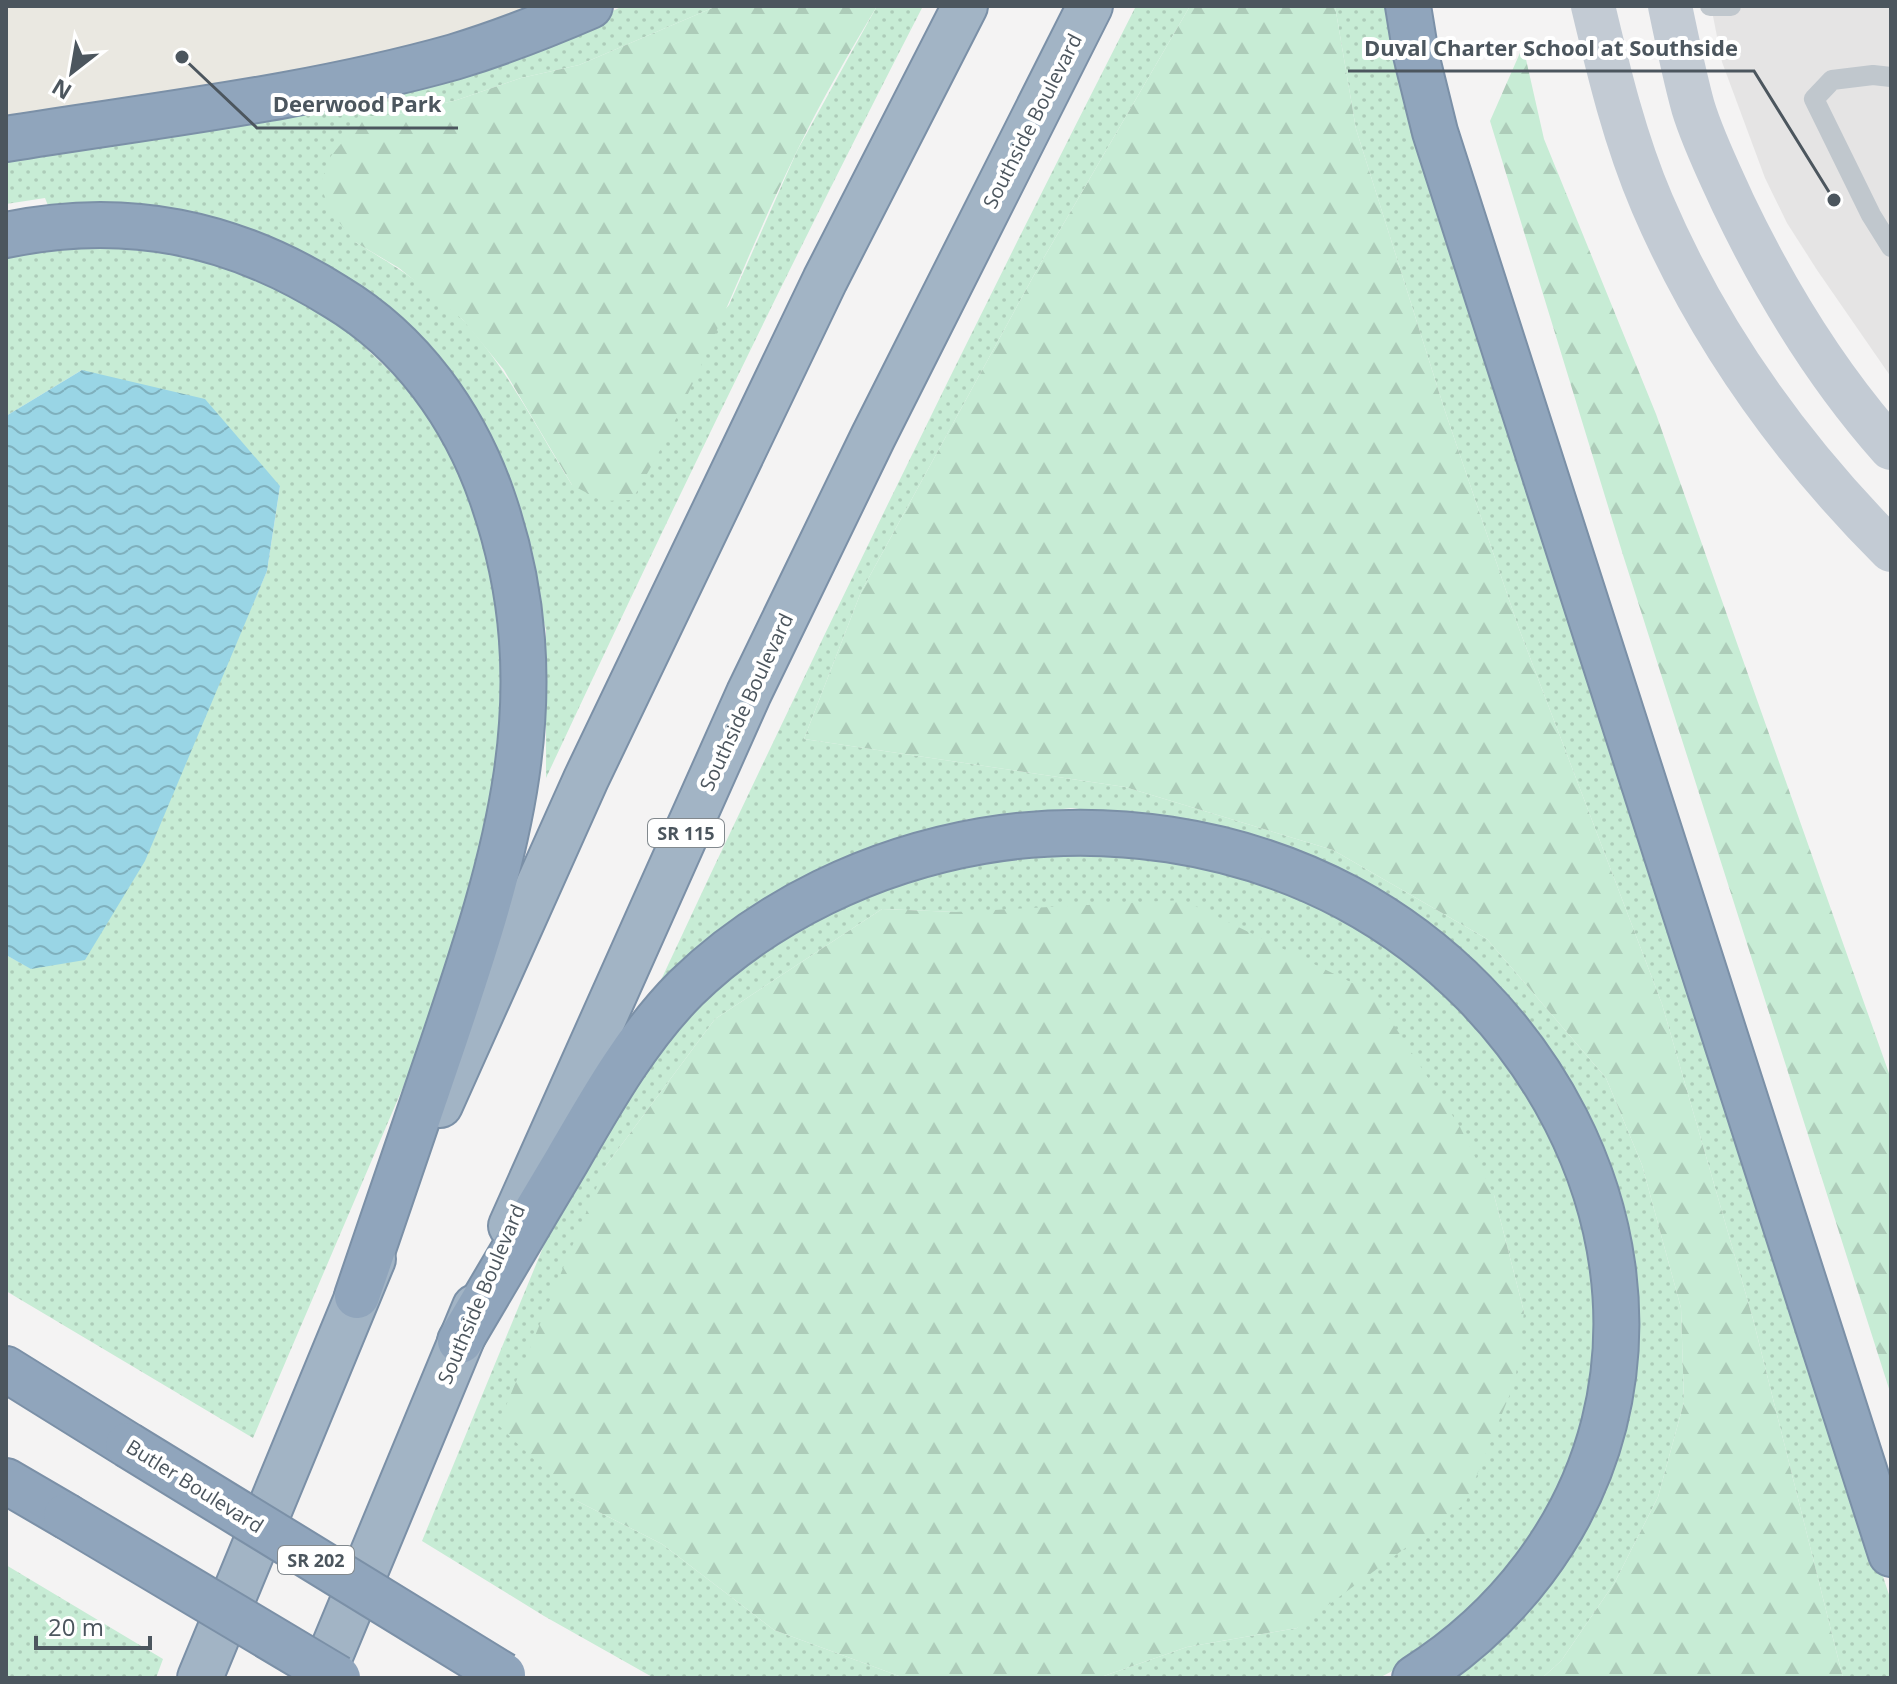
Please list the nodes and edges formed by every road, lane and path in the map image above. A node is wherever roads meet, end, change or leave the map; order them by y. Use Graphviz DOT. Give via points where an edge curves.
graph roads {
  1 [pos="590,6"];
  2 [pos="965,6"];
  3 [pos="1090,6"];
  4 [pos="1408,6"];
  5 [pos="1593,6"];
  6 [pos="1670,6"];
  7 [pos="1710,6"];
  8 [pos="1731,6"];
  9 [pos="1891,77"];
  10 [pos="6,139"];
  11 [pos="6,235"];
  12 [pos="1891,247"];
  13 [pos="1891,448"];
  14 [pos="1891,550"];
  15 [pos="357,1296"];
  16 [pos="460,1341"];
  17 [pos="6,1369"];
  18 [pos="6,1481"];
  19 [pos="6,1492"];
  20 [pos="66,1516"];
  21 [pos="1891,1554"];
  22 [pos="507,1677"];
  23 [pos="200,1678"];
  24 [pos="321,1678"];
  25 [pos="338,1678"];
  26 [pos="1415,1678"];
  1 -- 10 [label="highway" via="511,38 384,75"];
  2 -- 15 [label="highway" via="825,280 586,779"];
  3 -- 16 [label="highway, Southside Boulevard / SR 115" via="749,693"];
  4 -- 21 [label="highway" via="1435,132"];
  5 -- 14 [label="main road" via="1627,135 1652,201 1714,327 1794,443"];
  6 -- 13 [label="main road" via="1694,109 1749,236 1817,353"];
  7 -- 8 [label="lane"];
  9 -- 12 [label="lane" via="1832,80 1814,99"];
  11 -- 15 [label="highway" via="103,224 148,226 229,245 307,278 382,331 441,394 483,471 502,525 523,628 526,681 512,811 473,954"];
  15 -- 23 [label="highway"];
  16 -- 24 [label="highway, Southside Boulevard / SR 115"];
  16 -- 26 [label="highway" via="640,1044 685,989 787,912 843,882 899,861 1017,835 1090,831 1156,836 1281,870 1346,898 1407,936 1499,1020 1572,1129 1612,1252 1618,1315 1613,1388 1596,1454 1571,1512 1538,1564 1496,1614"];
  17 -- 22 [label="highway, Butler Boulevard / SR 202, bridge"];
  18 -- 20 [label="highway"];
  19 -- 20 [label="highway"];
  20 -- 25 [label="highway, bridge"];
}
